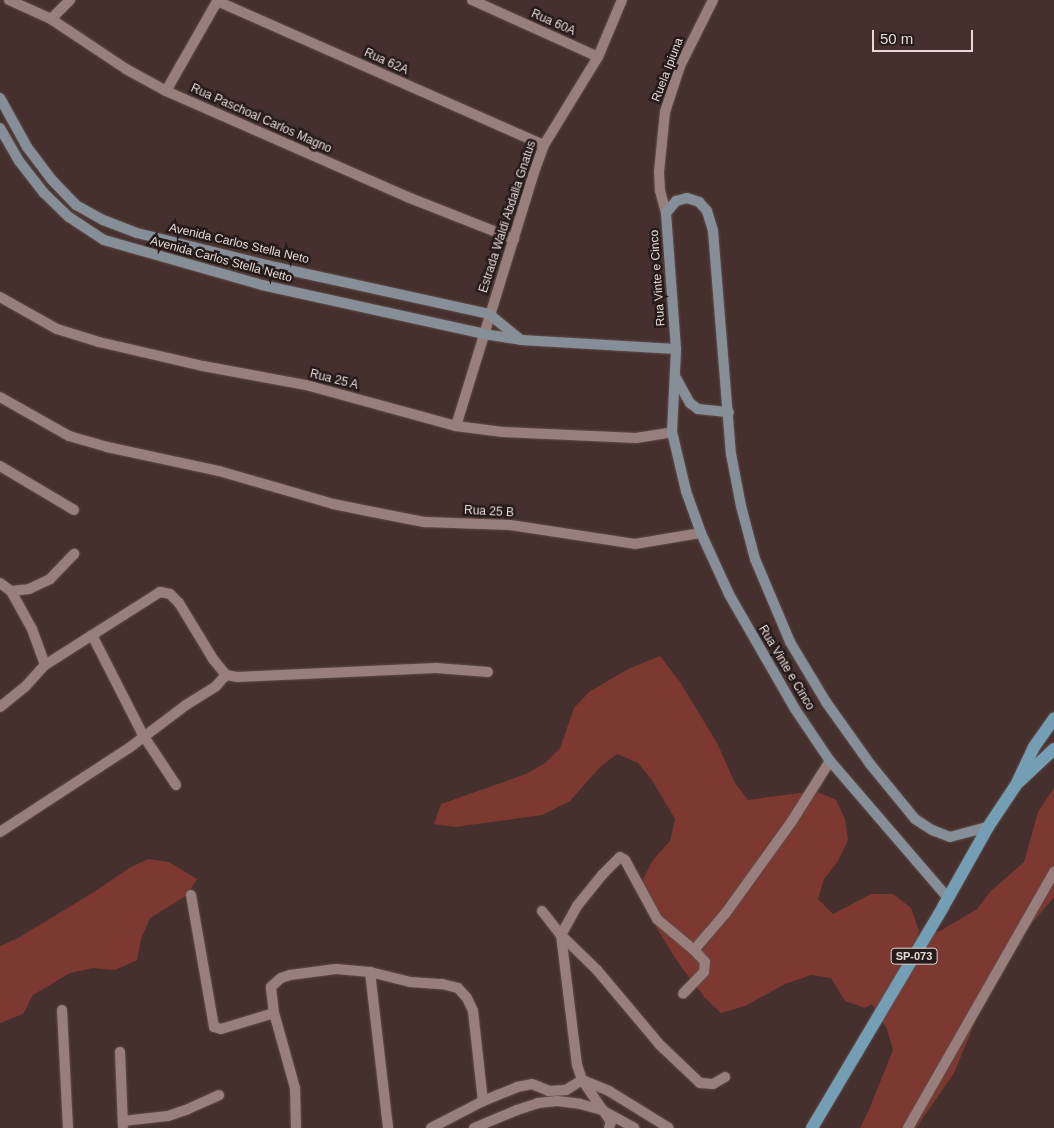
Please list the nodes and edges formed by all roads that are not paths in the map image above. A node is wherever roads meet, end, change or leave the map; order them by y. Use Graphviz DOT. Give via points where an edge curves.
graph roads {
  1 [pos="9,0"];
  2 [pos="70,0"];
  3 [pos="217,0"];
  4 [pos="472,0"];
  5 [pos="622,0"];
  6 [pos="713,0"];
  7 [pos="51,19"];
  8 [pos="598,57"];
  9 [pos="166,91"];
  10 [pos="0,98"];
  11 [pos="0,128"];
  12 [pos="544,145"];
  13 [pos="666,212"];
  14 [pos="514,239"];
  15 [pos="0,297"];
  16 [pos="489,314"];
  17 [pos="484,334"];
  18 [pos="521,340"];
  19 [pos="676,350"];
  20 [pos="675,377"];
  21 [pos="0,397"];
  22 [pos="729,412"];
  23 [pos="456,426"];
  24 [pos="672,432"];
  25 [pos="0,466"];
  26 [pos="74,510"];
  27 [pos="701,533"];
  28 [pos="74,554"];
  29 [pos="0,583"];
  30 [pos="10,591"];
  31 [pos="92,635"];
  32 [pos="45,665"];
  33 [pos="488,672"];
  34 [pos="226,675"];
  35 [pos="0,707"];
  36 [pos="1054,718"];
  37 [pos="143,735"];
  38 [pos="1054,749"];
  39 [pos="830,761"];
  40 [pos="176,785"];
  41 [pos="1016,785"];
  42 [pos="988,827"];
  43 [pos="0,832"];
  44 [pos="1054,872"];
  45 [pos="191,895"];
  46 [pos="948,898"];
  47 [pos="542,911"];
  48 [pos="560,935"];
  49 [pos="694,950"];
  50 [pos="370,972"];
  51 [pos="683,994"];
  52 [pos="62,1010"];
  53 [pos="274,1013"];
  54 [pos="120,1052"];
  55 [pos="725,1077"];
  56 [pos="582,1080"];
  57 [pos="219,1095"];
  58 [pos="483,1101"];
  59 [pos="602,1110"];
  60 [pos="123,1125"];
  61 [pos="484,1126"];
  62 [pos="68,1128"];
  63 [pos="296,1128"];
  64 [pos="388,1128"];
  65 [pos="431,1128"];
  66 [pos="474,1128"];
  67 [pos="609,1128"];
  68 [pos="634,1128"];
  69 [pos="669,1128"];
  70 [pos="812,1128"];
  71 [pos="908,1128"];
  1 -- 7 [label="street, Rua Paschoal Carlos Magno"];
  2 -- 7 [label="street"];
  3 -- 9 [label="street"];
  3 -- 12 [label="street, Rua 62A"];
  4 -- 8 [label="street, Rua 60A"];
  5 -- 8 [label="street, Estrada Waldi Abdalla Gnatus"];
  6 -- 13 [label="street, Ruela Ipiuna" via="680,66 665,112 659,172"];
  7 -- 9 [label="street, Rua Paschoal Carlos Magno" via="126,69"];
  8 -- 12 [label="street, Estrada Waldi Abdalla Gnatus"];
  9 -- 14 [label="street, Rua Paschoal Carlos Magno" via="410,198"];
  10 -- 16 [label="street, Avenida Carlos Stella Neto" via="27,147 52,180 76,205 103,220 137,233 266,265"];
  11 -- 17 [label="street, Avenida Carlos Stella Netto" via="19,161 44,193 69,217 104,240 262,286"];
  12 -- 14 [label="street, Estrada Waldi Abdalla Gnatus"];
  13 -- 19 [label="street, Rua Vinte e Cinco"];
  13 -- 22 [label="street, Rua Vinte e Cinco" via="676,201 687,198 699,202 707,211 711,224"];
  14 -- 16 [label="street, Estrada Waldi Abdalla Gnatus"];
  15 -- 23 [label="street, Rua 25 A" via="57,329 99,342 306,385"];
  16 -- 17 [label="street, Estrada Waldi Abdalla Gnatus"];
  16 -- 18 [label="street, Avenida Carlos Stella Neto"];
  17 -- 18 [label="street"];
  17 -- 23 [label="street, Estrada Waldi Abdalla Gnatus"];
  18 -- 19 [label="street"];
  19 -- 20 [label="street, Rua Vinte e Cinco"];
  20 -- 22 [label="street" via="690,403 698,409"];
  20 -- 24 [label="street, Rua Vinte e Cinco"];
  21 -- 27 [label="street, Rua 25 B" via="69,436 219,471 333,504 425,522 510,525 635,544"];
  22 -- 42 [label="street, Rua Vinte e Cinco" via="731,454 755,559 790,642 808,674 870,764 915,818 950,837"];
  23 -- 24 [label="street, Rua 25 A" via="503,432 636,438"];
  24 -- 27 [label="street, Rua Vinte e Cinco" via="686,492"];
  25 -- 26 [label="street"];
  27 -- 39 [label="street, Rua Vinte e Cinco" via="754,641 794,709"];
  28 -- 30 [label="street" via="50,579 29,589"];
  29 -- 30 [label="street"];
  30 -- 32 [label="street" via="32,629"];
  31 -- 32 [label="street"];
  31 -- 34 [label="street" via="151,596 160,592 170,594"];
  31 -- 37 [label="street"];
  32 -- 35 [label="street"];
  33 -- 34 [label="street" via="436,668"];
  34 -- 37 [label="street" via="216,686"];
  36 -- 41 [label="main road, SP-073" via="1034,747"];
  37 -- 40 [label="street"];
  37 -- 43 [label="street" via="129,748"];
  38 -- 41 [label="main road, SP-073"];
  39 -- 46 [label="street, Rua Vinte e Cinco"];
  39 -- 49 [label="street" via="792,821 725,914"];
  41 -- 42 [label="main road, SP-073"];
  42 -- 46 [label="main road, SP-073"];
  44 -- 71 [label="street"];
  45 -- 53 [label="street" via="214,1027 221,1029"];
  46 -- 70 [label="main road, SP-073"];
  47 -- 48 [label="street"];
  48 -- 49 [label="street" via="577,906 620,857 625,860 657,919"];
  48 -- 55 [label="street" via="597,970 660,1045 700,1083 713,1084"];
  48 -- 56 [label="street" via="577,1064"];
  49 -- 51 [label="street" via="705,962 704,972"];
  50 -- 53 [label="street" via="336,969 281,978 271,987"];
  50 -- 58 [label="street" via="410,982 458,988 467,998 473,1012"];
  50 -- 64 [label="street"];
  52 -- 62 [label="street"];
  53 -- 63 [label="street" via="295,1088"];
  54 -- 60 [label="street"];
  56 -- 58 [label="street" via="566,1090 549,1091 532,1084 517,1087"];
  56 -- 59 [label="street"];
  56 -- 69 [label="street" via="609,1090"];
  57 -- 60 [label="street" via="168,1116"];
  58 -- 65 [label="street"];
  59 -- 61 [label="street" via="557,1101 538,1103"];
  59 -- 67 [label="street" via="611,1122"];
  59 -- 68 [label="street"];
  61 -- 66 [label="street"];
}
